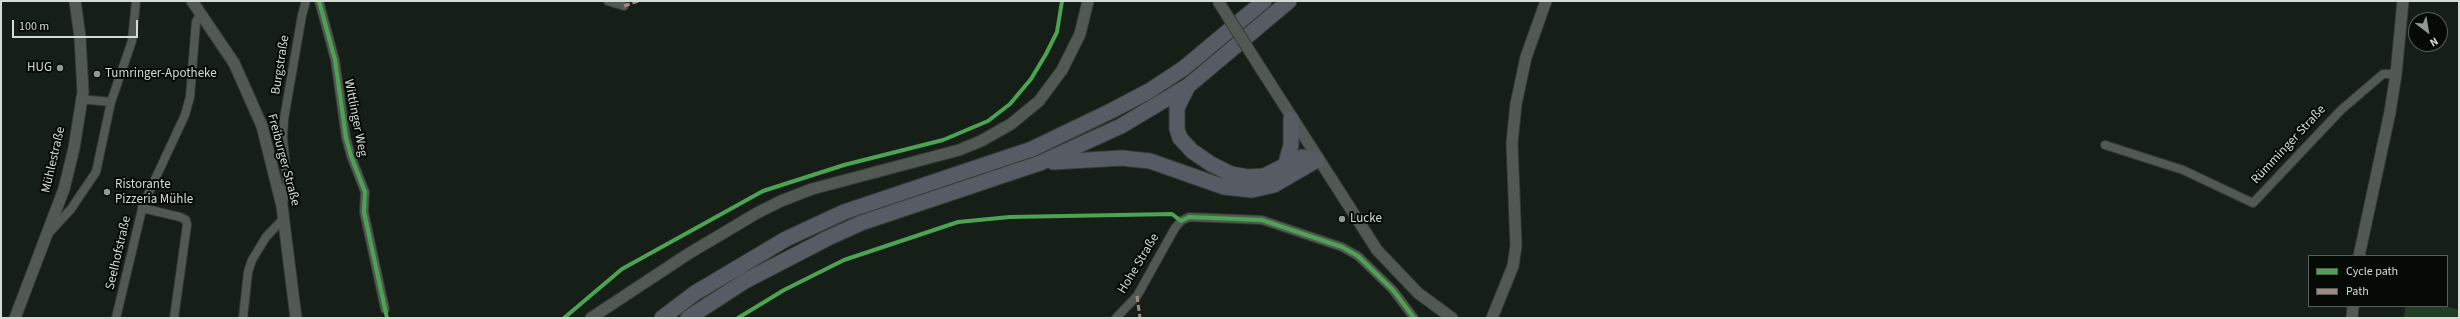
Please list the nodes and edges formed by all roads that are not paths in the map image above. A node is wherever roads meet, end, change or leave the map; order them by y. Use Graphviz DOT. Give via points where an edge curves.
graph roads {
  1 [pos="75,1"];
  2 [pos="136,1"];
  3 [pos="192,1"];
  4 [pos="306,1"];
  5 [pos="318,1"];
  6 [pos="608,1"];
  7 [pos="1088,1"];
  8 [pos="1218,1"];
  9 [pos="1264,1"];
  10 [pos="1289,1"];
  11 [pos="1546,1"];
  12 [pos="2403,1"];
  13 [pos="624,6"];
  14 [pos="201,13"];
  15 [pos="2396,74"];
  16 [pos="1188,86"];
  17 [pos="80,99"];
  18 [pos="111,102"];
  19 [pos="1291,119"];
  20 [pos="2105,145"];
  21 [pos="1317,160"];
  22 [pos="1040,163"];
  23 [pos="1286,163"];
  24 [pos="282,206"];
  25 [pos="142,208"];
  26 [pos="284,218"];
  27 [pos="47,234"];
  28 [pos="2359,255"];
  29 [pos="2353,307"];
  30 [pos="384,310"];
  31 [pos="15,318"];
  32 [pos="116,318"];
  33 [pos="174,318"];
  34 [pos="243,318"];
  35 [pos="296,318"];
  36 [pos="591,318"];
  37 [pos="662,318"];
  38 [pos="688,318"];
  39 [pos="1116,318"];
  40 [pos="1414,318"];
  41 [pos="1452,318"];
  42 [pos="1492,318"];
  43 [pos="2352,318"];
  1 -- 17 [label="street, Mühlestraße" via="83,68"];
  2 -- 18 [label="street" via="132,41"];
  3 -- 14 [label="street, Freiburger Straße"];
  4 -- 24 [label="street, Burgstraße" via="284,119 287,182"];
  5 -- 30 [label="street, Wittlinger Weg" via="335,60 339,100 348,144 366,192 364,212"];
  6 -- 13 [label="street"];
  7 -- 36 [label="street" via="1080,34 1062,70 1039,101 1011,124 959,150 812,189 781,201 688,254"];
  8 -- 19 [label="street, bridge"];
  9 -- 37 [label="highway" via="1184,68 1149,91 1032,149 851,210 786,239 695,292"];
  10 -- 16 [label="highway"];
  11 -- 42 [label="street" via="1526,57 1516,104 1512,143 1516,246 1513,266"];
  12 -- 15 [label="street"];
  14 -- 24 [label="street, Freiburger Straße" via="234,63 260,120"];
  14 -- 25 [label="street, Seelhofstraße" via="196,22 193,79 185,115"];
  15 -- 20 [label="street, Rümminger Straße" via="2383,74 2341,110 2254,203 2183,170"];
  15 -- 28 [label="street"];
  16 -- 22 [label="highway" via="1121,126"];
  16 -- 23 [label="highway" via="1177,108 1176,118 1180,138 1192,151 1230,174 1248,177 1264,176"];
  17 -- 18 [label="street"];
  17 -- 27 [label="street, Mühlestraße" via="72,156 64,189"];
  18 -- 27 [label="street" via="96,172 71,209"];
  19 -- 21 [label="street"];
  19 -- 23 [label="highway" via="1291,145"];
  21 -- 22 [label="highway" via="1274,185 1252,190 1224,187 1150,161 1122,158"];
  21 -- 23 [label="highway" via="1302,157"];
  21 -- 41 [label="street" via="1386,261 1418,294"];
  22 -- 38 [label="highway" via="861,224 828,238 745,281"];
  24 -- 26 [label="street, Freiburger Straße"];
  25 -- 32 [label="street, Seelhofstraße"];
  25 -- 33 [label="street" via="186,220"];
  26 -- 34 [label="street" via="266,237 252,260 248,272"];
  26 -- 35 [label="street, Freiburger Straße"];
  27 -- 31 [label="street, Mühlestraße"];
  29 -- 43 [label="street"];
  39 -- 40 [label="street, Hohe Straße" via="1137,296 1181,221 1189,217 1262,220 1342,247 1363,261 1393,290"];
}
